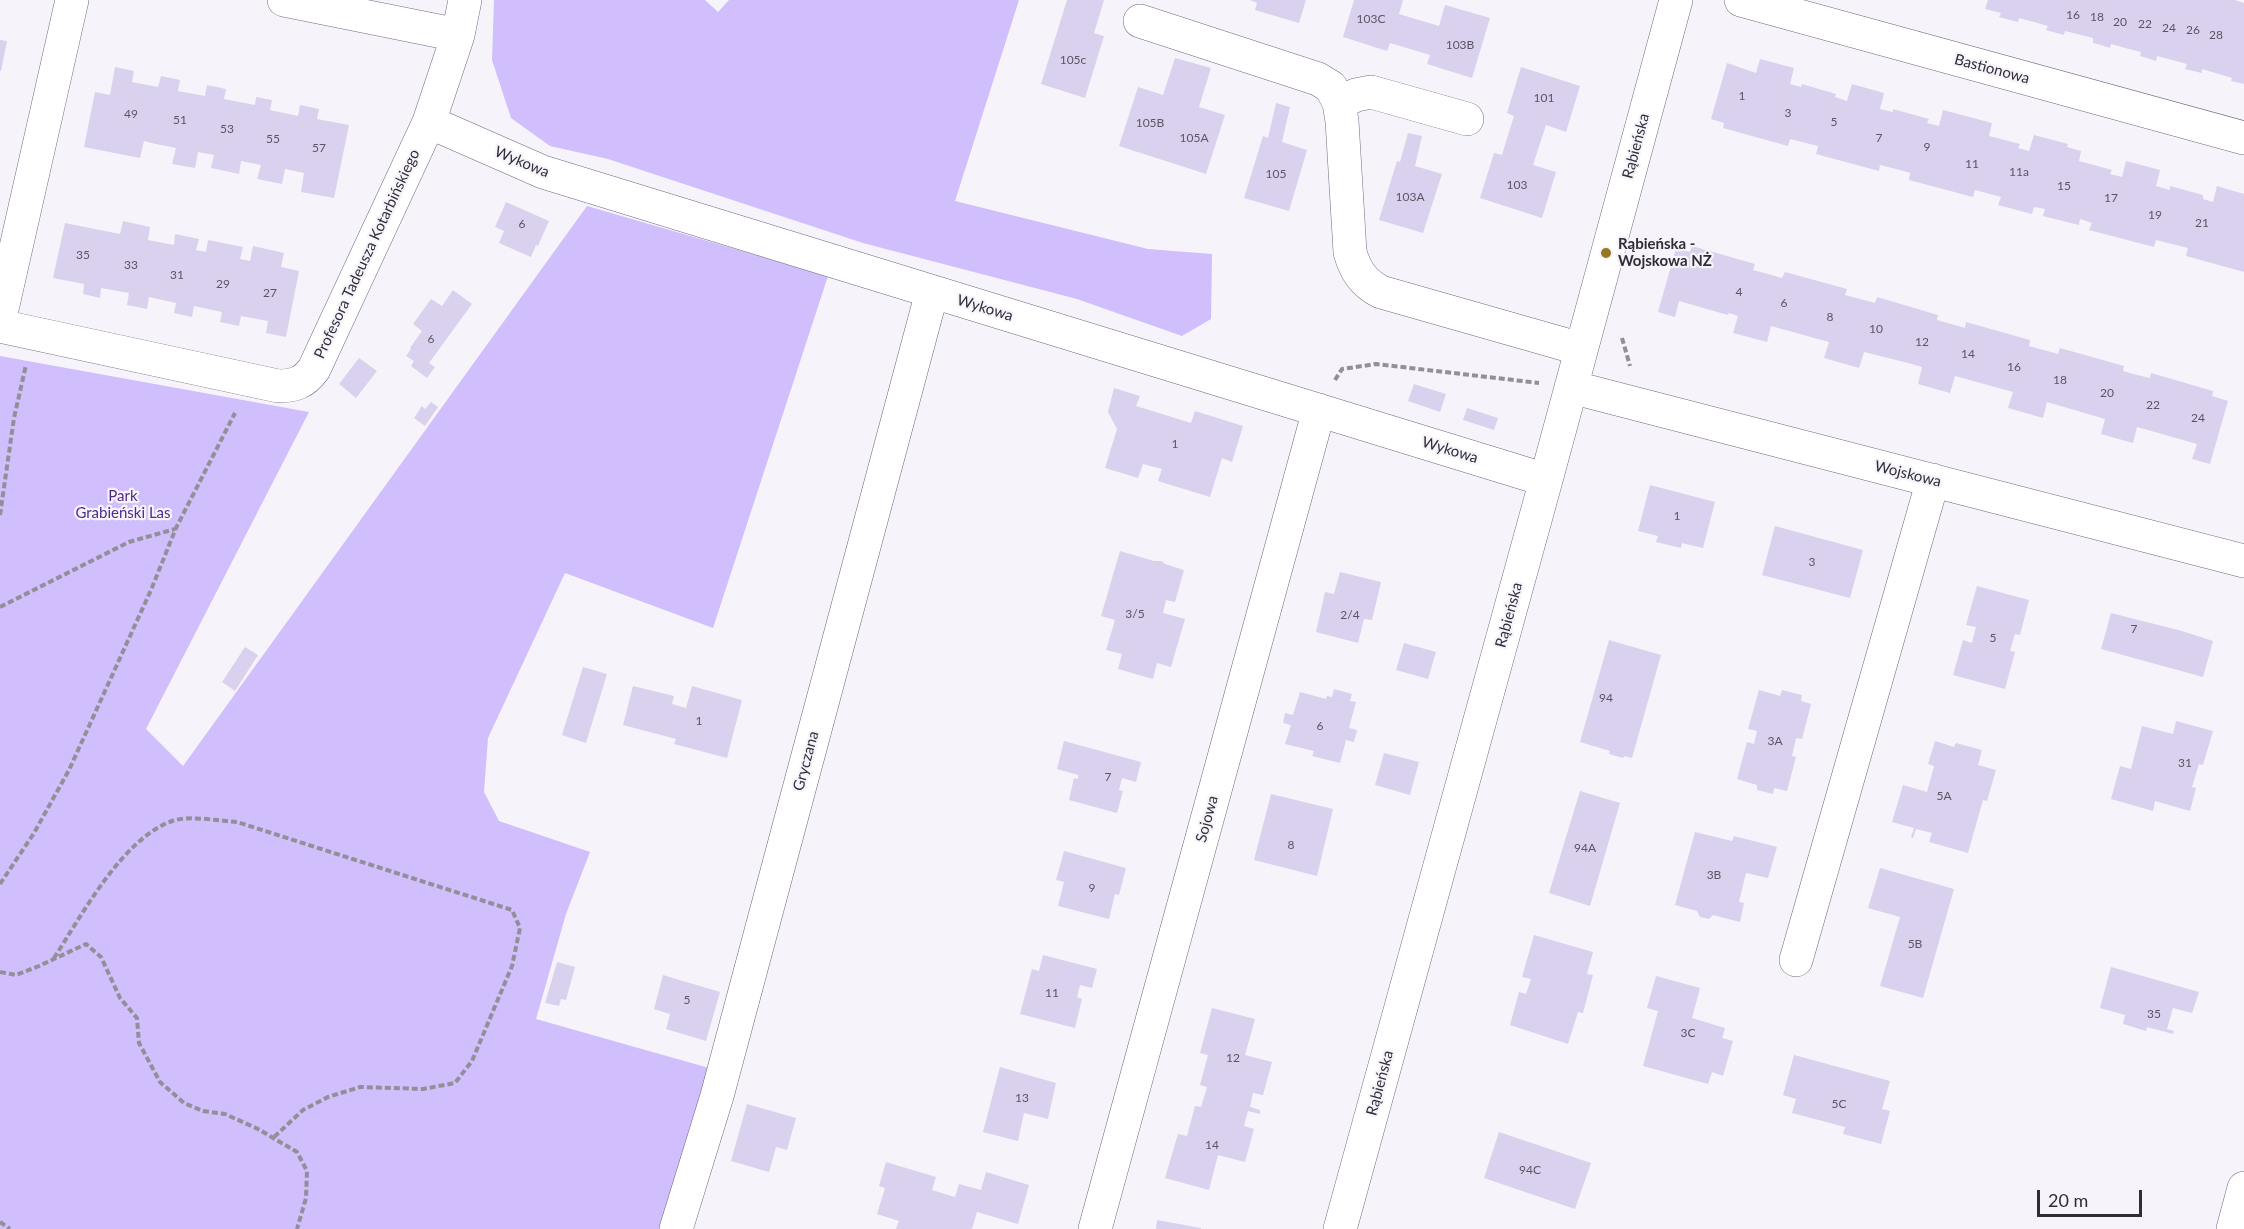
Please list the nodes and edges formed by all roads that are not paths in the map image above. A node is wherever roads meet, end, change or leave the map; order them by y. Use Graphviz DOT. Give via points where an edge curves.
graph roads {
  1 [pos="72,0"];
  2 [pos="284,0"];
  3 [pos="465,0"];
  4 [pos="1676,0"];
  5 [pos="1741,0"];
  6 [pos="1140,21"];
  7 [pos="458,35"];
  8 [pos="1338,103"];
  9 [pos="1467,119"];
  10 [pos="429,122"];
  11 [pos="2244,138"];
  12 [pos="932,292"];
  13 [pos="0,318"];
  14 [pos="0,326"];
  15 [pos="1581,349"];
  16 [pos="1571,387"];
  17 [pos="1319,410"];
  18 [pos="1546,480"];
  19 [pos="1933,480"];
  20 [pos="2244,561"];
  21 [pos="1796,960"];
  22 [pos="2244,1188"];
  23 [pos="676,1229"];
  24 [pos="1095,1229"];
  25 [pos="1340,1229"];
  26 [pos="2233,1229"];
  1 -- 13 [label="street"];
  2 -- 7 [label="street"];
  3 -- 7 [label="street, Profesora Tadeusza Kotarbińskiego"];
  4 -- 15 [label="street, Rąbieńska"];
  5 -- 11 [label="street, Bastionowa"];
  6 -- 8 [label="street" via="1318,79 1331,87"];
  7 -- 10 [label="street, Profesora Tadeusza Kotarbińskiego"];
  8 -- 9 [label="street" via="1371,92"];
  8 -- 15 [label="street" via="1350,252 1354,266 1370,286"];
  10 -- 12 [label="street, Wykowa" via="543,172"];
  10 -- 14 [label="street, Profesora Tadeusza Kotarbińskiego" via="314,369 304,381 288,386 252,381"];
  12 -- 17 [label="street, Wykowa"];
  12 -- 23 [label="street, Gryczana" via="720,1084"];
  15 -- 16 [label="street, Rąbieńska"];
  16 -- 18 [label="street, Rąbieńska"];
  16 -- 19 [label="street, Wojskowa"];
  17 -- 18 [label="street, Wykowa"];
  17 -- 24 [label="street, Sojowa"];
  18 -- 25 [label="street, Rąbieńska"];
  19 -- 20 [label="street, Wojskowa"];
  19 -- 21 [label="street"];
  22 -- 26 [label="street"];
}
